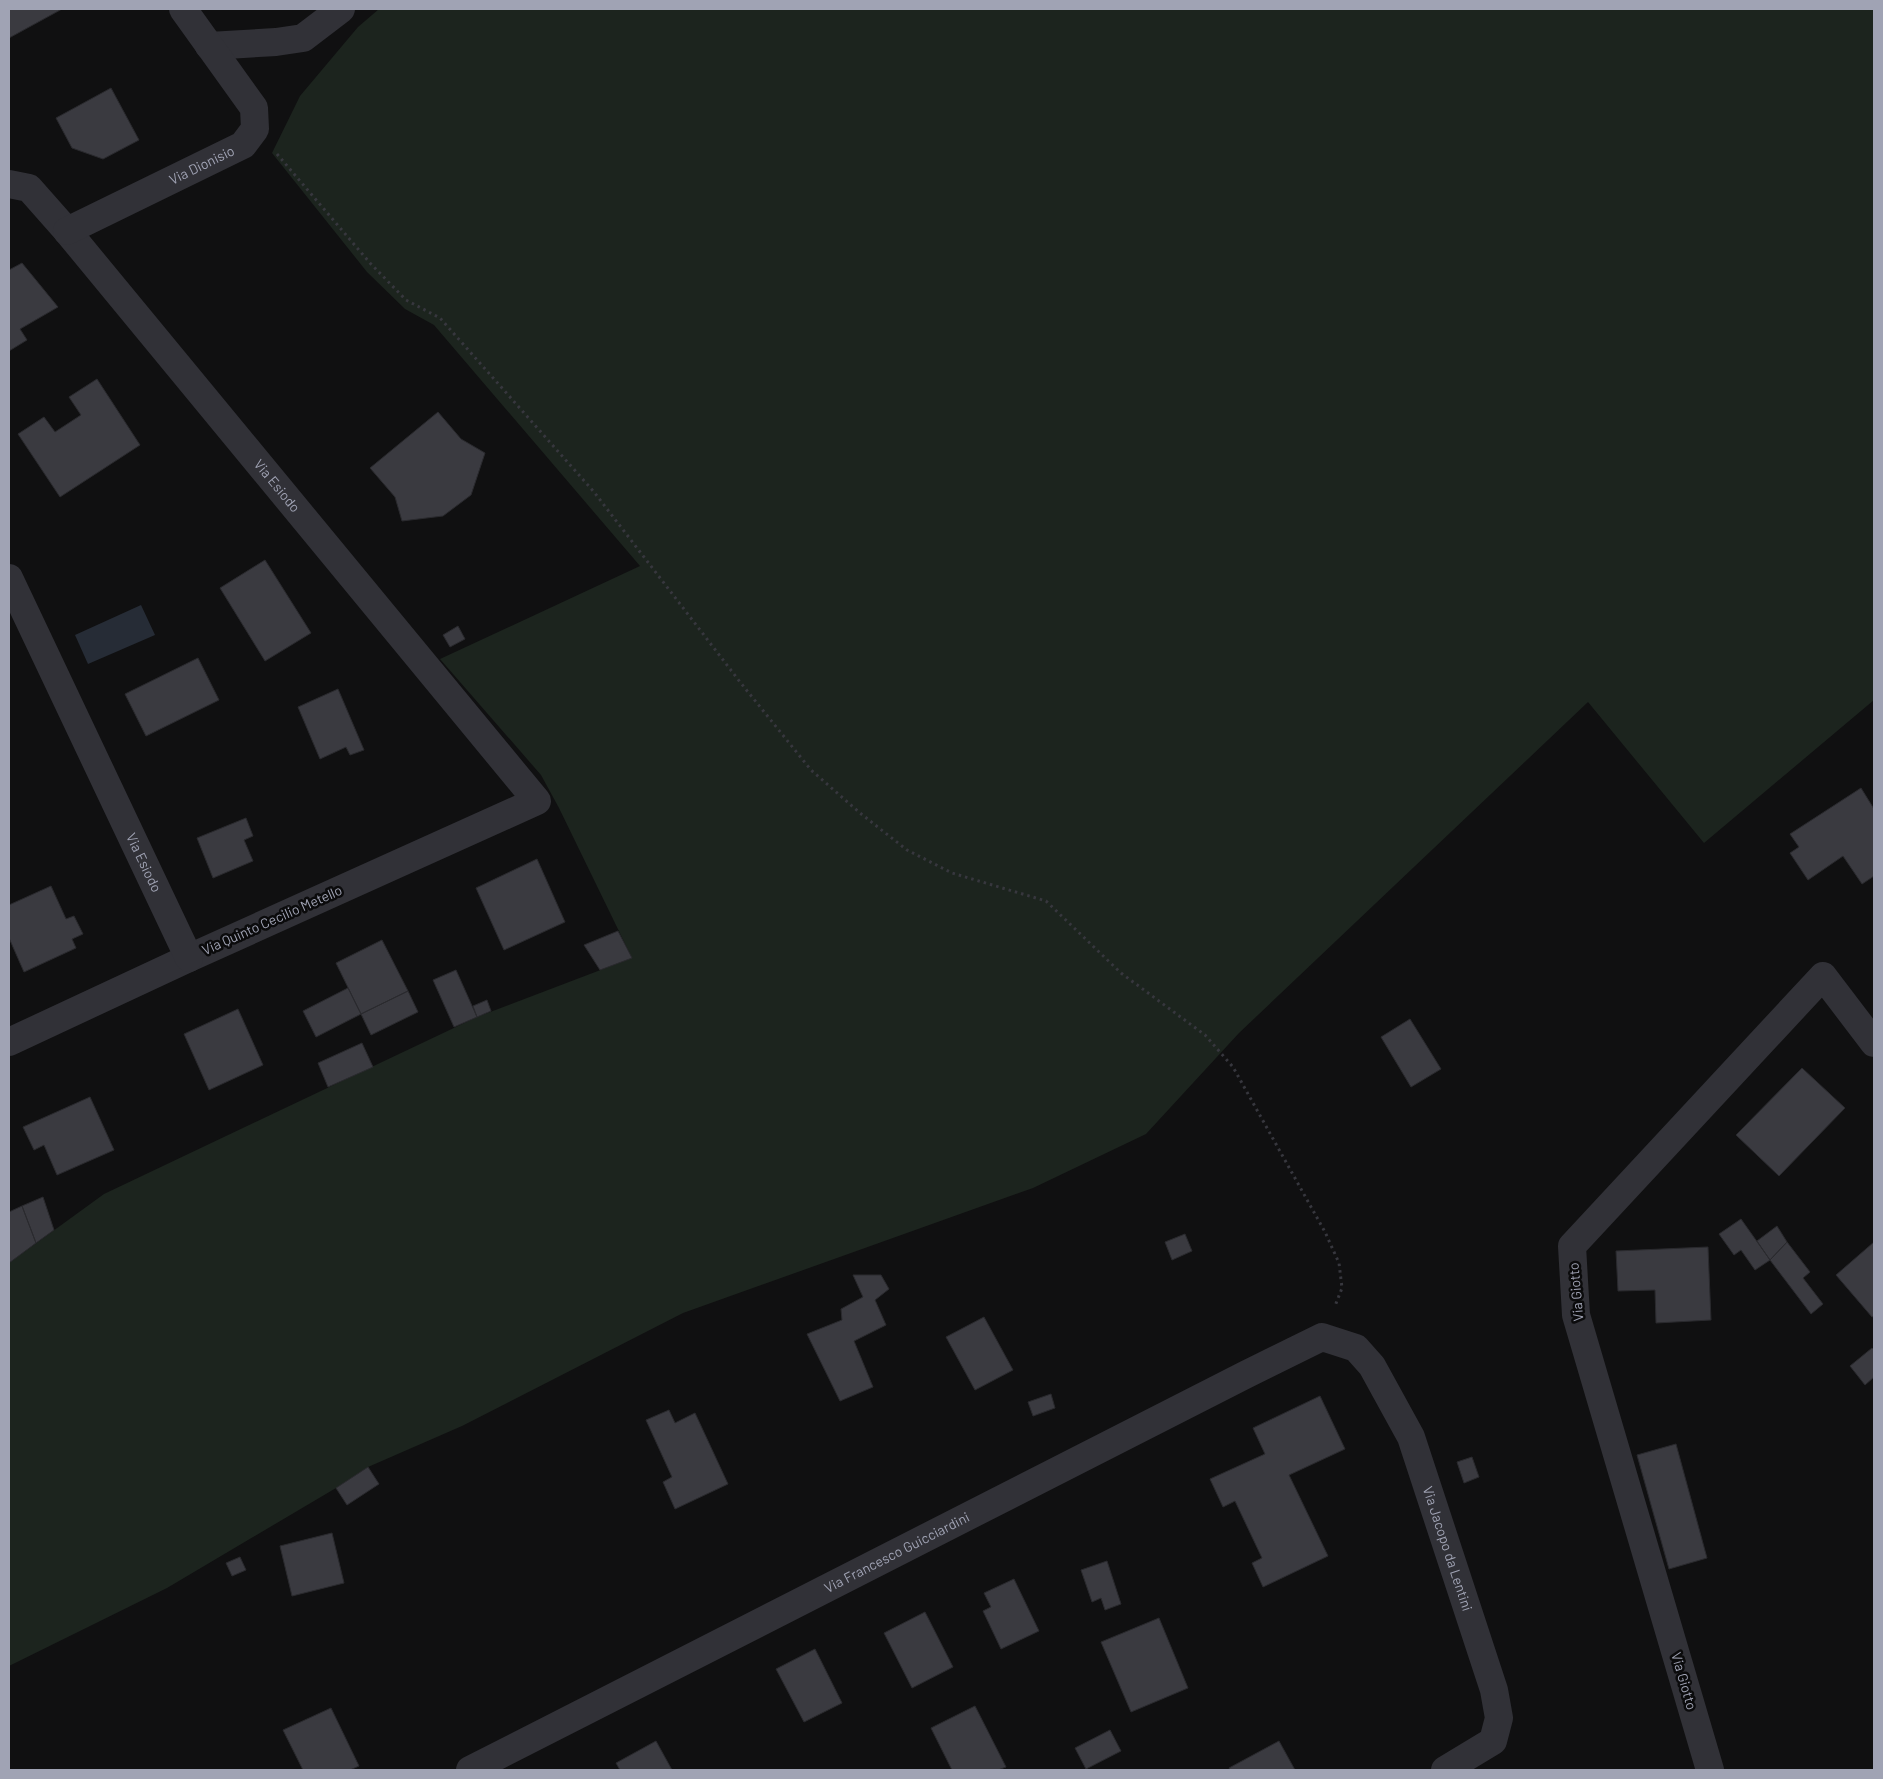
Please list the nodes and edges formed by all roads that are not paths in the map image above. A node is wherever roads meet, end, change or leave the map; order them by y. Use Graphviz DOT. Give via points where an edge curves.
graph roads {
  1 [pos="183,9"];
  2 [pos="341,9"];
  3 [pos="209,46"];
  4 [pos="9,184"];
  5 [pos="67,231"];
  6 [pos="9,578"];
  7 [pos="537,801"];
  8 [pos="189,958"];
  9 [pos="9,1042"];
  10 [pos="1874,1042"];
  11 [pos="1322,1337"];
  12 [pos="470,1770"];
  13 [pos="1445,1770"];
  14 [pos="1710,1770"];
  1 -- 3 [label="street"];
  2 -- 3 [label="street" via="303,38"];
  3 -- 5 [label="street, Via Dionisio" via="254,108 255,129 242,145"];
  4 -- 5 [label="street, Via Esiodo" via="29,188"];
  5 -- 7 [label="street, Via Esiodo"];
  6 -- 8 [label="street, Via Esiodo"];
  7 -- 8 [label="street, Via Quinto Cecilio Metello"];
  8 -- 9 [label="street, Via Quinto Cecilio Metello"];
  10 -- 14 [label="street, Via Giotto" via="1823,976 1572,1246 1576,1315"];
  11 -- 12 [label="street, Via Francesco Guicciardini"];
  11 -- 13 [label="street, Via Jacopo da Lentini" via="1356,1348 1367,1360 1411,1437 1494,1690 1499,1718 1493,1741"];
}
